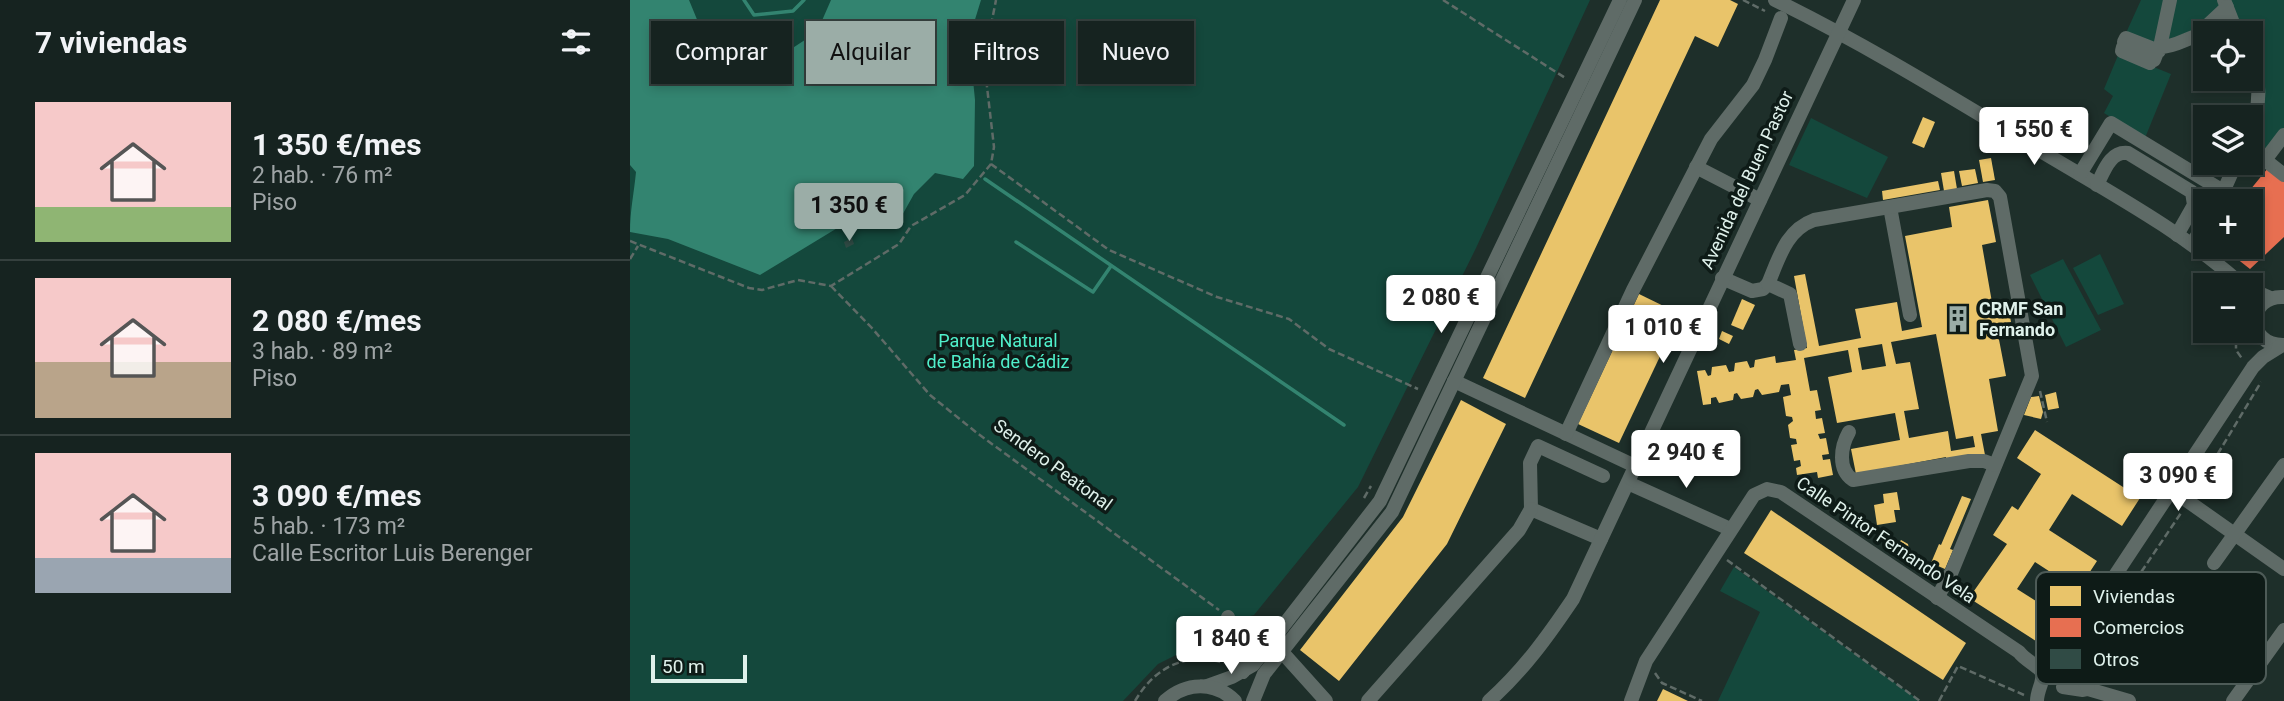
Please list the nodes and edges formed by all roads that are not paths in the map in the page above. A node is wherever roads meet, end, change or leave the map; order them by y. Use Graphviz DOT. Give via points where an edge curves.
graph roads {
  1 [pos="1620,0"];
  2 [pos="1635,0"];
  3 [pos="1854,0"];
  4 [pos="2170,0"];
  5 [pos="2225,3"];
  6 [pos="1783,6"];
  7 [pos="2211,21"];
  8 [pos="2232,21"];
  9 [pos="1839,31"];
  10 [pos="2193,38"];
  11 [pos="2160,47"];
  12 [pos="2150,63"];
  13 [pos="2284,135"];
  14 [pos="2265,160"];
  15 [pos="1696,167"];
  16 [pos="2080,174"];
  17 [pos="2284,175"];
  18 [pos="2097,185"];
  19 [pos="2210,189"];
  20 [pos="1760,201"];
  21 [pos="1890,207"];
  22 [pos="2177,235"];
  23 [pos="2192,244"];
  24 [pos="2227,273"];
  25 [pos="1722,278"];
  26 [pos="1768,284"];
  27 [pos="1910,315"];
  28 [pos="2263,338"];
  29 [pos="2260,343"];
  30 [pos="1800,344"];
  31 [pos="2283,345"];
  32 [pos="2253,367"];
  33 [pos="1454,381"];
  34 [pos="1849,432"];
  35 [pos="1566,434"];
  36 [pos="1996,465"];
  37 [pos="2284,465"];
  38 [pos="1635,466"];
  39 [pos="1602,476"];
  40 [pos="1628,483"];
  41 [pos="2172,490"];
  42 [pos="1531,509"];
  43 [pos="1730,529"];
  44 [pos="2234,534"];
  45 [pos="1601,539"];
  46 [pos="2214,563"];
  47 [pos="2284,569"];
  48 [pos="2118,572"];
  49 [pos="1937,598"];
  50 [pos="1228,617"];
  51 [pos="2284,630"];
  52 [pos="1282,652"];
  53 [pos="2020,652"];
  54 [pos="2266,656"];
  55 [pos="2036,657"];
  56 [pos="1240,666"];
  57 [pos="2036,666"];
  58 [pos="2048,684"];
  59 [pos="2066,684"];
  60 [pos="2087,684"];
  61 [pos="2246,684"];
  62 [pos="1207,686"];
  63 [pos="2061,688"];
  64 [pos="2090,690"];
  65 [pos="1165,701"];
  66 [pos="1235,701"];
  67 [pos="1253,701"];
  68 [pos="1326,701"];
  69 [pos="1368,701"];
  70 [pos="1489,701"];
  71 [pos="1632,701"];
  72 [pos="2037,701"];
  73 [pos="2129,701"];
  74 [pos="2234,701"];
  1 -- 56 [label="street" via="1380,501 1253,665"];
  2 -- 33 [label="street"];
  3 -- 9 [label="street, Avenida del Buen Pastor"];
  4 -- 11 [label="street"];
  5 -- 7 [label="street"];
  5 -- 8 [label="street"];
  6 -- 9 [label="street"];
  6 -- 15 [label="street" via="1752,85"];
  9 -- 16 [label="street"];
  9 -- 20 [label="street, Avenida del Buen Pastor"];
  10 -- 11 [label="street" via="2175,47"];
  11 -- 12 [label="street" via="2159,51 2126,38 2124,42 2156,55 2154,60 2123,47 2122,51"];
  13 -- 14 [label="street"];
  14 -- 17 [label="street"];
  15 -- 20 [label="street"];
  15 -- 35 [label="street"];
  16 -- 18 [label="street"];
  16 -- 19 [label="street" via="2111,123"];
  18 -- 22 [label="street"];
  18 -- 22 [label="street" via="2116,153 2128,153 2192,192 2194,205"];
  20 -- 25 [label="street, Avenida del Buen Pastor"];
  21 -- 26 [label="street" via="1802,224 1793,232"];
  21 -- 27 [label="street"];
  21 -- 36 [label="street" via="1987,190 2001,200 2032,376"];
  22 -- 23 [label="street"];
  23 -- 24 [label="street"];
  25 -- 26 [label="street" via="1756,291"];
  25 -- 38 [label="street, Avenida del Buen Pastor"];
  26 -- 30 [label="street" via="1790,293"];
  28 -- 31 [label="street"];
  29 -- 32 [label="street"];
  31 -- 32 [label="street"];
  32 -- 41 [label="street"];
  33 -- 35 [label="street"];
  33 -- 52 [label="street" via="1392,512"];
  34 -- 36 [label="street" via="1841,447 1845,471 1853,480 1969,461"];
  35 -- 38 [label="street"];
  36 -- 49 [label="street"];
  37 -- 44 [label="street"];
  38 -- 40 [label="street, Avenida del Buen Pastor"];
  39 -- 42 [label="street" via="1538,446 1530,463"];
  40 -- 43 [label="street"];
  40 -- 45 [label="street, Avenida del Buen Pastor"];
  41 -- 44 [label="street"];
  41 -- 48 [label="street"];
  42 -- 45 [label="street"];
  42 -- 69 [label="street" via="1519,530"];
  43 -- 49 [label="street, Calle Pintor Fernando Vela" via="1754,495 1774,490"];
  43 -- 71 [label="street, Calle Pintor Fernando Vela" via="1646,661"];
  44 -- 46 [label="street"];
  44 -- 47 [label="street"];
  45 -- 70 [label="street, Avenida del Buen Pastor" via="1573,599 1546,639"];
  49 -- 53 [label="street, Calle Pintor Fernando Vela"];
  50 -- 56 [label="street"];
  51 -- 54 [label="street"];
  52 -- 67 [label="street" via="1264,674"];
  52 -- 68 [label="street"];
  53 -- 55 [label="street, Calle Pintor Fernando Vela"];
  53 -- 57 [label="street, Calle Pintor Fernando Vela"];
  56 -- 62 [label="street"];
  58 -- 63 [label="street"];
  59 -- 63 [label="street"];
  60 -- 64 [label="street"];
  61 -- 74 [label="street"];
  62 -- 65 [label="street" via="1188,687"];
  62 -- 66 [label="street"];
  63 -- 64 [label="street"];
  63 -- 72 [label="street"];
  64 -- 73 [label="street"];
}
